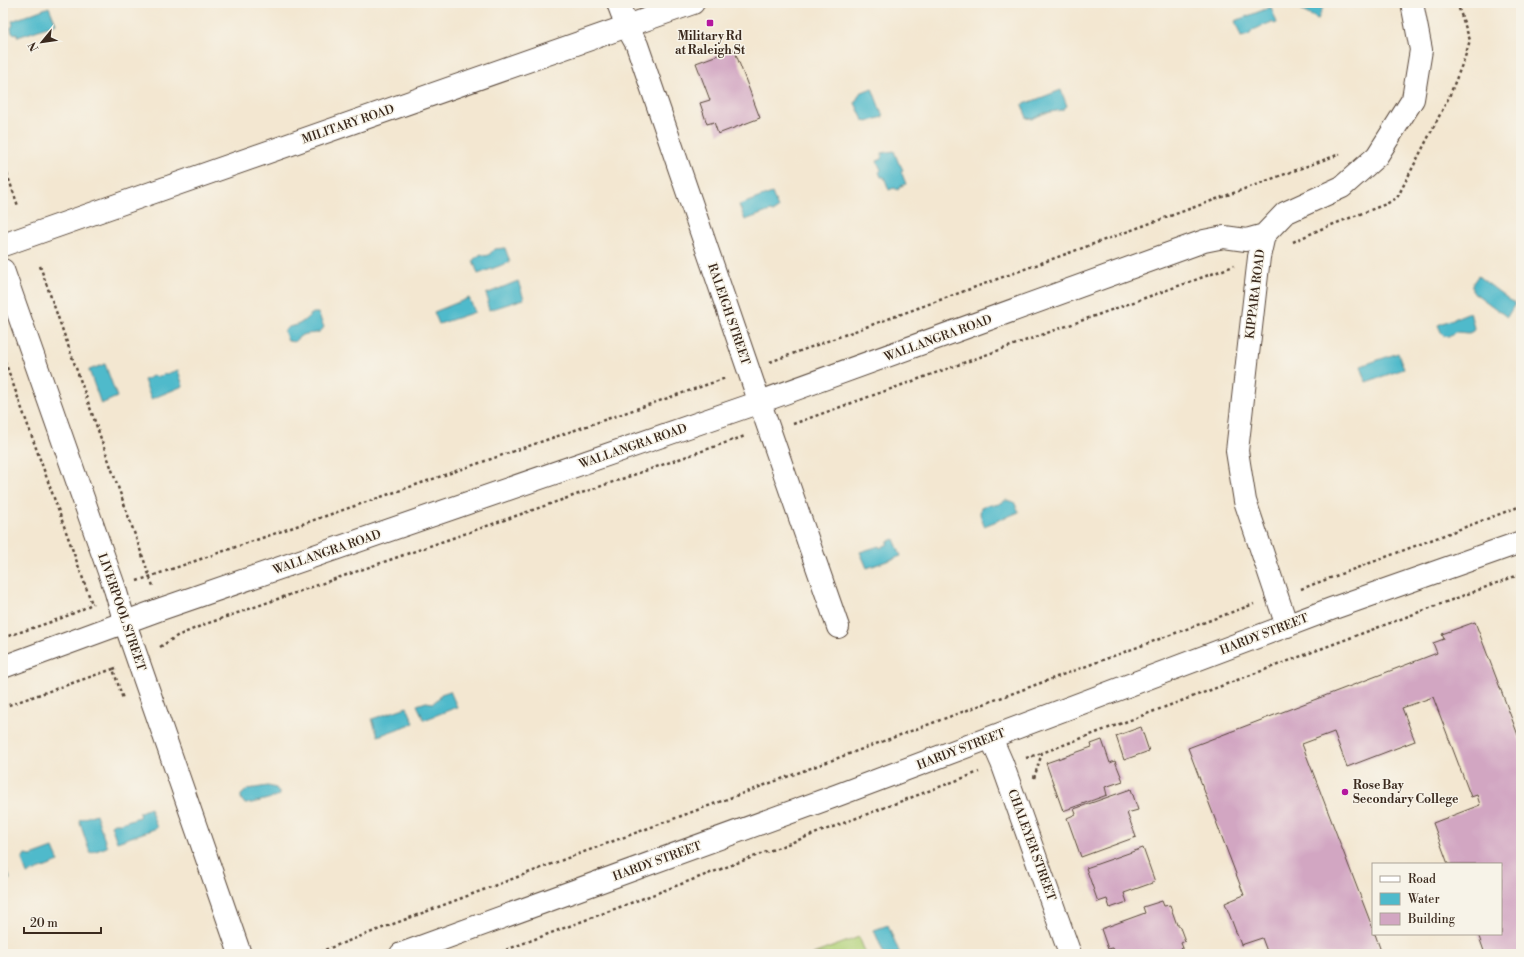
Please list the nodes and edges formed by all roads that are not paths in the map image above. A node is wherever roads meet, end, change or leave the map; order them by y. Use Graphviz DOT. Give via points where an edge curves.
graph roads {
  1 [pos="618,3"];
  2 [pos="693,3"];
  3 [pos="1412,3"];
  4 [pos="627,27"];
  5 [pos="1264,235"];
  6 [pos="3,245"];
  7 [pos="3,270"];
  8 [pos="760,402"];
  9 [pos="1521,542"];
  10 [pos="125,623"];
  11 [pos="1287,626"];
  12 [pos="838,627"];
  13 [pos="3,667"];
  14 [pos="991,738"];
  15 [pos="240,954"];
  16 [pos="401,954"];
  17 [pos="1070,954"];
  1 -- 4 [label="street, RALEIGH STREET"];
  2 -- 4 [label="street, MILITARY ROAD"];
  3 -- 5 [label="street, KIPPARA ROAD" via="1421,50 1413,98 1378,156 1342,187 1285,214"];
  4 -- 6 [label="street, MILITARY ROAD"];
  4 -- 8 [label="street, RALEIGH STREET" via="638,45"];
  5 -- 8 [label="street, WALLANGRA ROAD" via="1246,240 1224,237 1204,241"];
  5 -- 11 [label="street, KIPPARA ROAD" via="1259,257 1237,451 1245,501"];
  7 -- 10 [label="street, LIVERPOOL STREET"];
  8 -- 10 [label="street, WALLANGRA ROAD"];
  8 -- 12 [label="street, RALEIGH STREET"];
  9 -- 11 [label="street, HARDY STREET"];
  10 -- 13 [label="street, WALLANGRA ROAD"];
  10 -- 15 [label="street, LIVERPOOL STREET"];
  11 -- 14 [label="street, HARDY STREET"];
  14 -- 16 [label="street, HARDY STREET"];
  14 -- 17 [label="street, CHALEYER STREET"];
}
